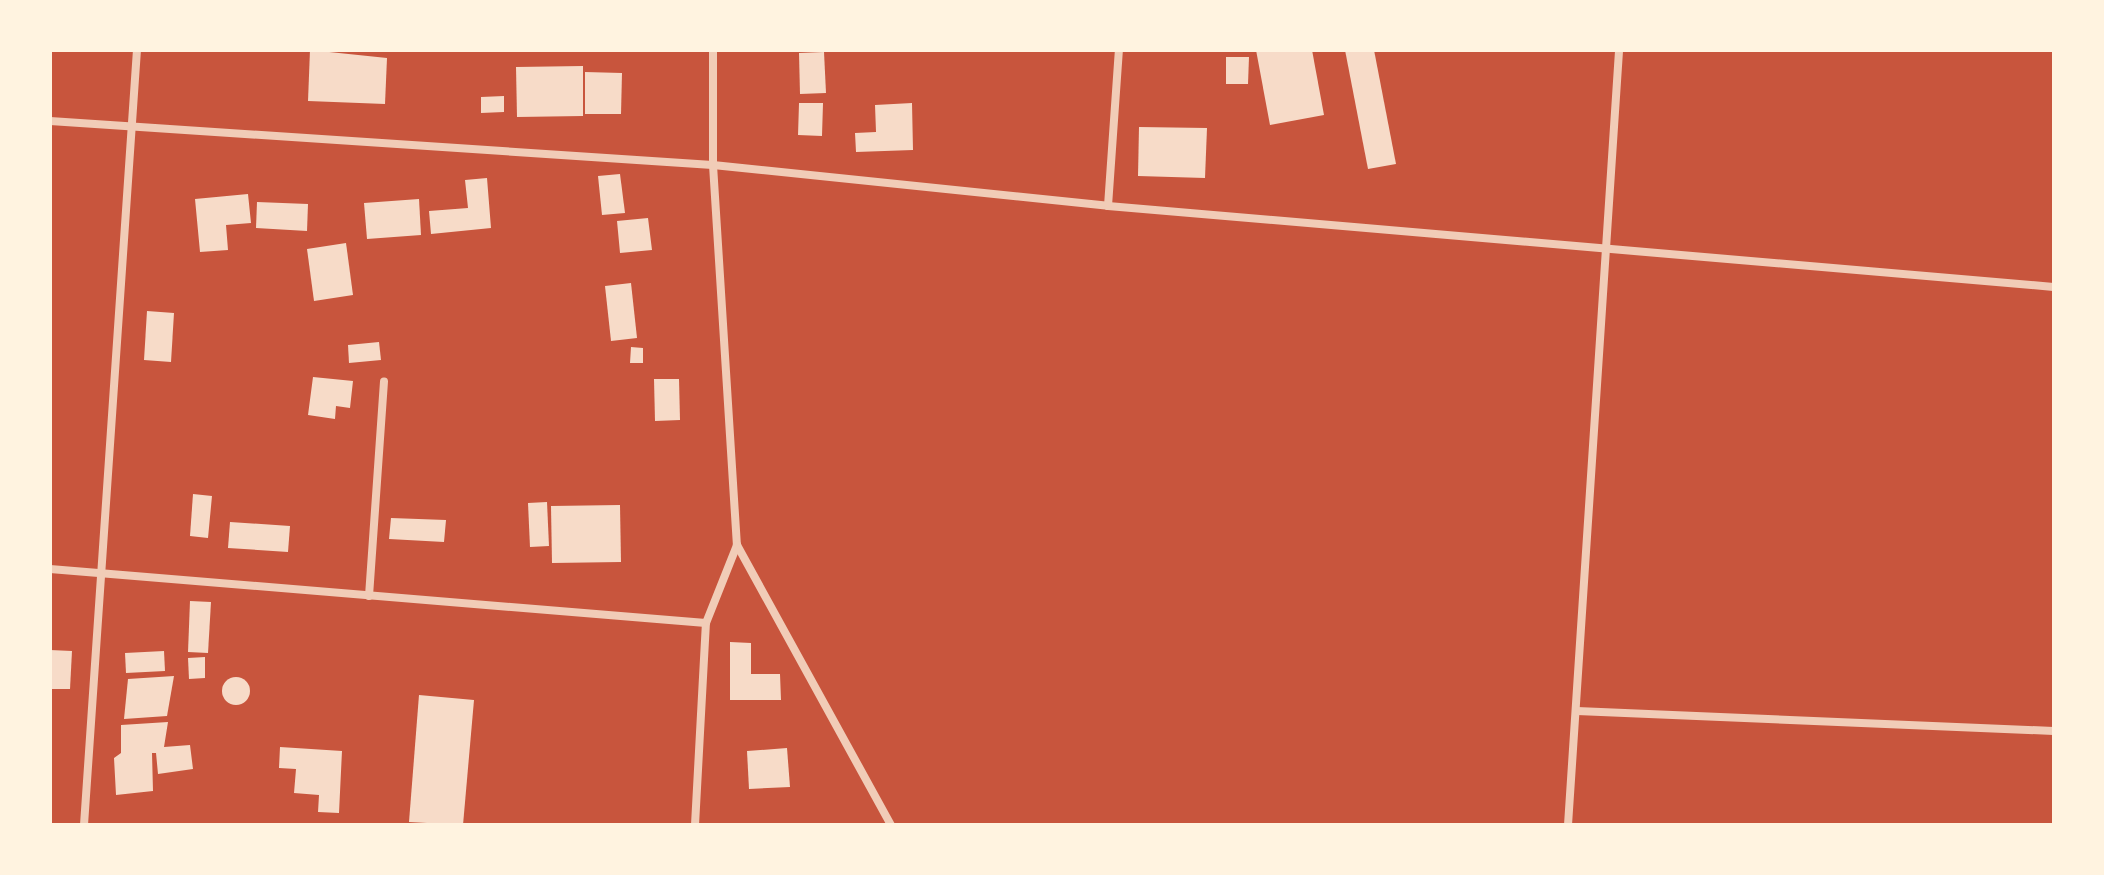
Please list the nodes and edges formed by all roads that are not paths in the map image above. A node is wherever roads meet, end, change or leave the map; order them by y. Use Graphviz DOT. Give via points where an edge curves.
graph roads {
  1 [pos="137,50"];
  2 [pos="713,50"];
  3 [pos="1119,50"];
  4 [pos="1619,50"];
  5 [pos="50,121"];
  6 [pos="133,128"];
  7 [pos="713,165"];
  8 [pos="1108,206"];
  9 [pos="1602,249"];
  10 [pos="2054,287"];
  11 [pos="384,382"];
  12 [pos="737,545"];
  13 [pos="50,569"];
  14 [pos="99,572"];
  15 [pos="369,596"];
  16 [pos="706,623"];
  17 [pos="1577,711"];
  18 [pos="2054,731"];
  19 [pos="84,825"];
  20 [pos="695,825"];
  21 [pos="891,825"];
  22 [pos="1568,825"];
  1 -- 6 [label="street"];
  2 -- 7 [label="street"];
  3 -- 8 [label="street"];
  4 -- 9 [label="street"];
  5 -- 6 [label="street"];
  6 -- 7 [label="street"];
  6 -- 14 [label="street"];
  7 -- 8 [label="street"];
  7 -- 12 [label="street"];
  8 -- 9 [label="street"];
  9 -- 10 [label="street"];
  9 -- 17 [label="street"];
  11 -- 15 [label="street"];
  12 -- 16 [label="street"];
  12 -- 21 [label="street"];
  13 -- 14 [label="street"];
  14 -- 15 [label="street"];
  14 -- 19 [label="street"];
  15 -- 16 [label="street"];
  16 -- 20 [label="street"];
  17 -- 18 [label="street"];
  17 -- 22 [label="street"];
}
